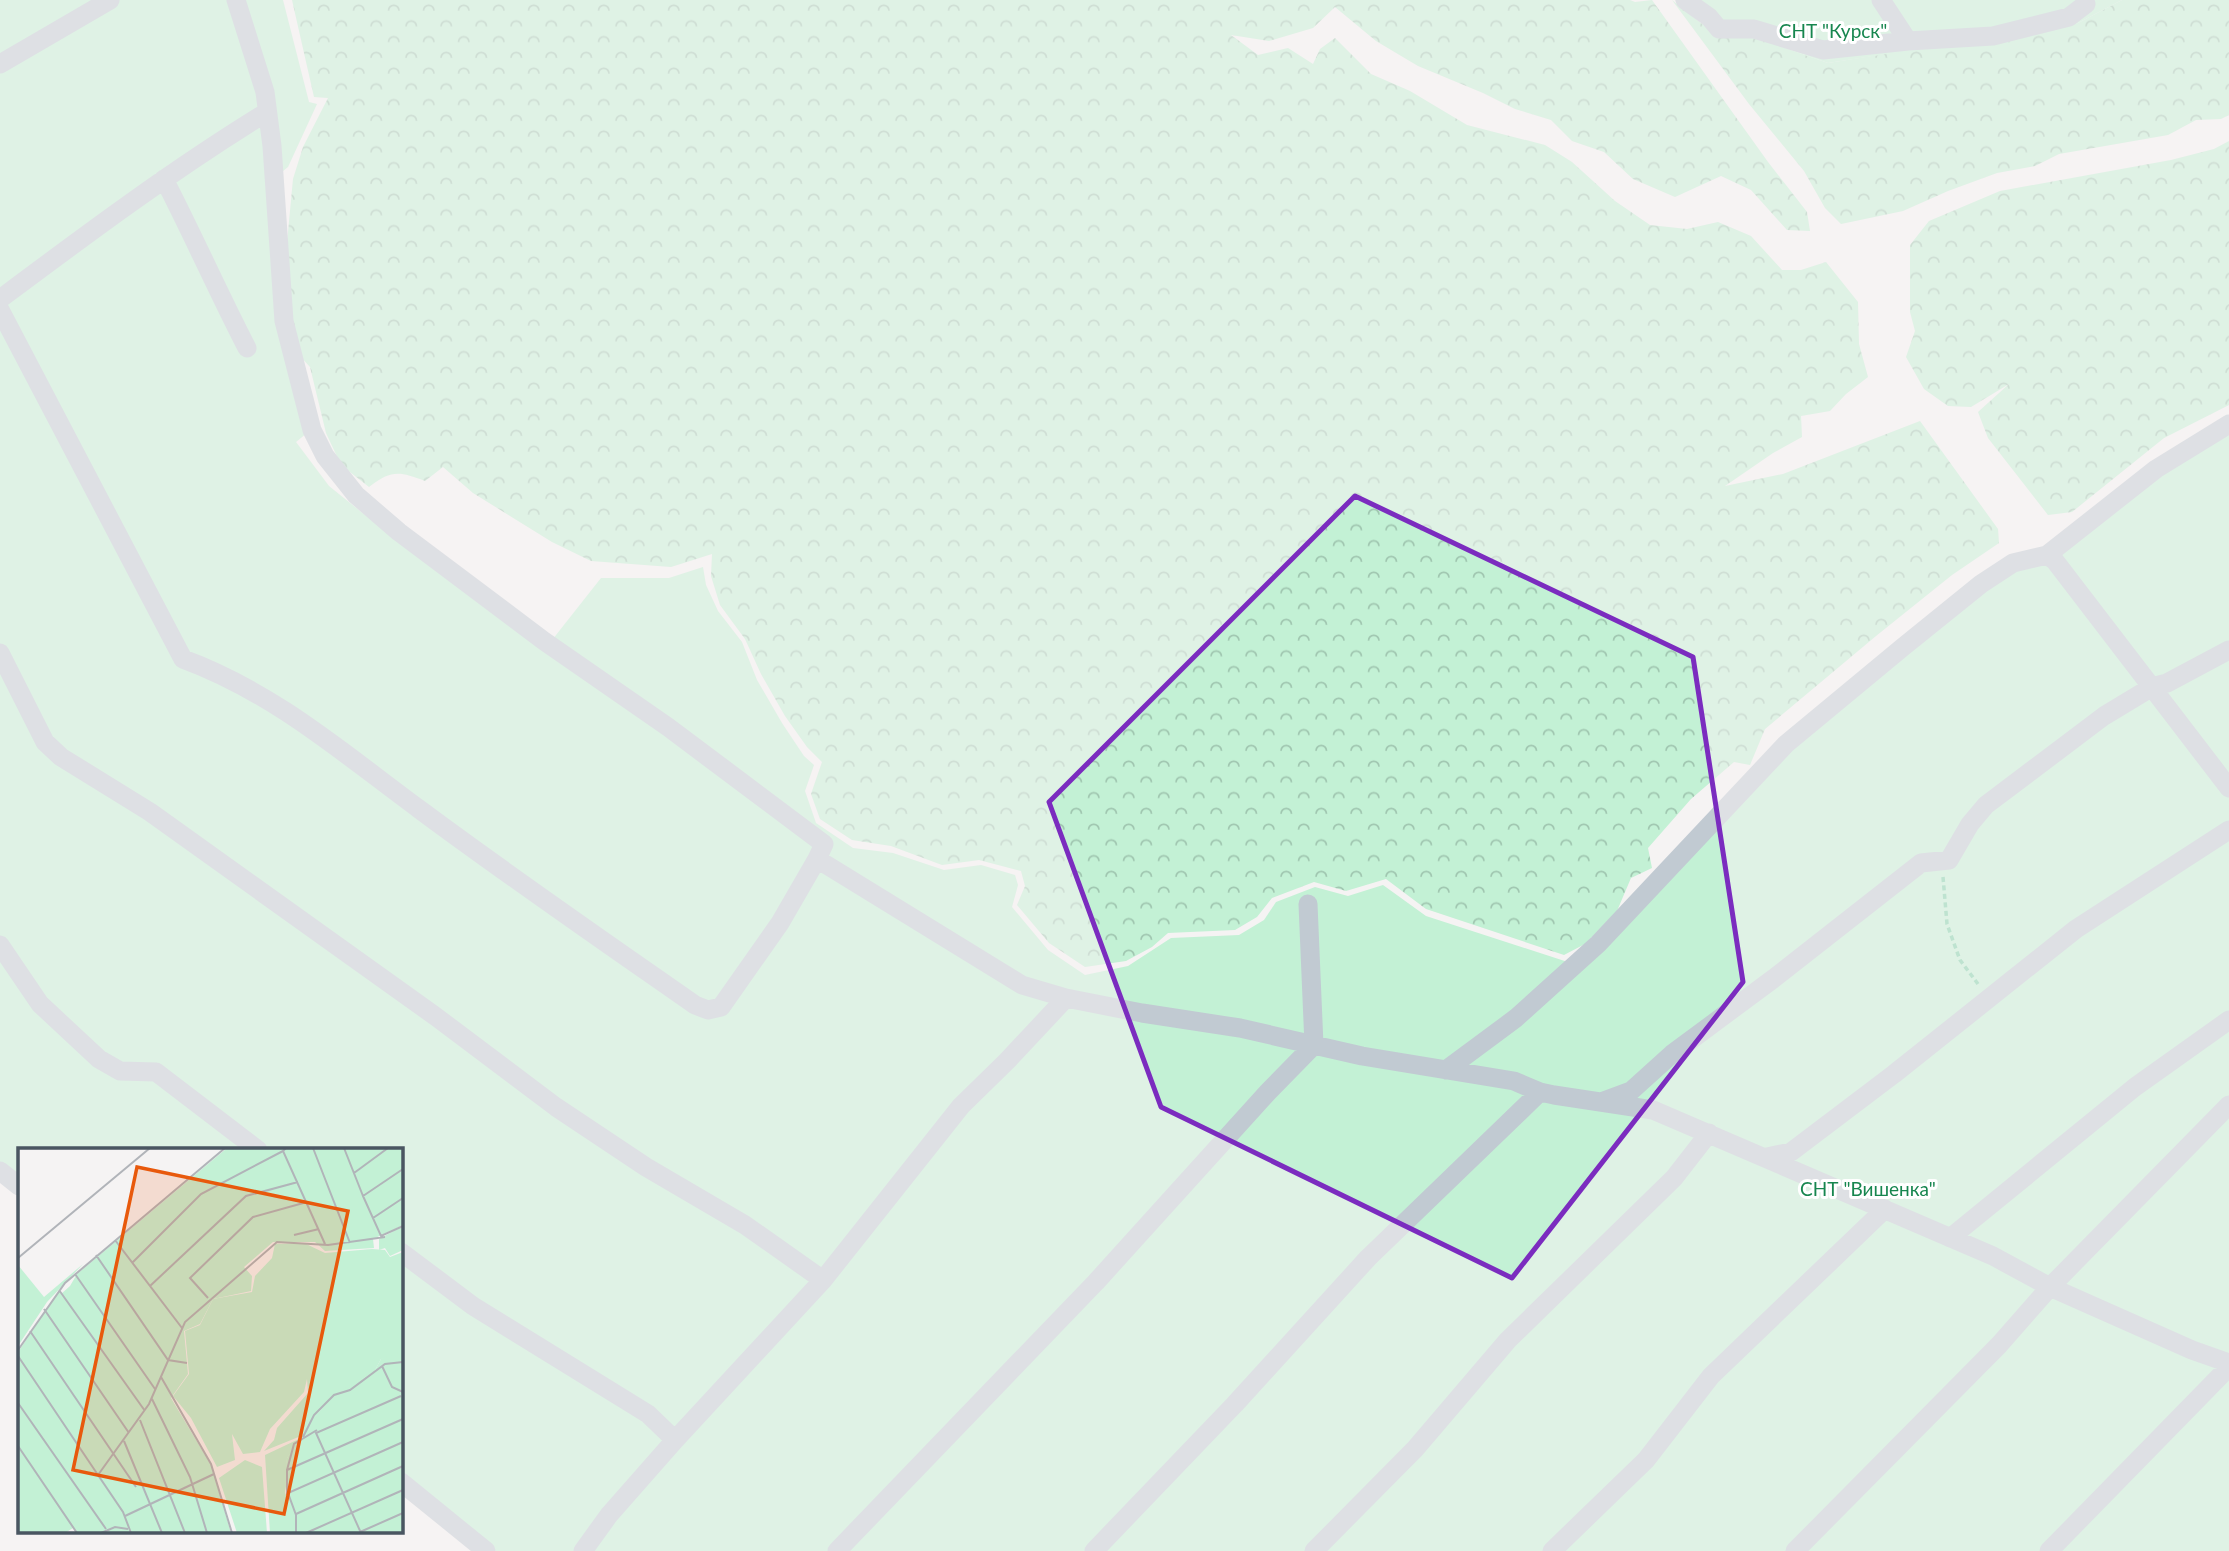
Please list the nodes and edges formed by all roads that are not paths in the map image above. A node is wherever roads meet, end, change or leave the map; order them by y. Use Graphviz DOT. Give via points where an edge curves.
graph roads {
  1 [pos="110,0"];
  2 [pos="236,0"];
  3 [pos="1685,0"];
  4 [pos="1881,0"];
  5 [pos="2085,1"];
  6 [pos="1908,41"];
  7 [pos="0,64"];
  8 [pos="267,112"];
  9 [pos="164,179"];
  10 [pos="0,299"];
  11 [pos="0,310"];
  12 [pos="247,348"];
  13 [pos="2229,424"];
  14 [pos="2047,555"];
  15 [pos="2229,650"];
  16 [pos="0,653"];
  17 [pos="2152,687"];
  18 [pos="2229,788"];
  19 [pos="2229,830"];
  20 [pos="817,859"];
  21 [pos="1308,904"];
  22 [pos="0,945"];
  23 [pos="1066,998"];
  24 [pos="2229,1020"];
  25 [pos="1314,1045"];
  26 [pos="1446,1070"];
  27 [pos="1540,1092"];
  28 [pos="1600,1102"];
  29 [pos="2229,1105"];
  30 [pos="1709,1133"];
  31 [pos="255,1148"];
  32 [pos="1766,1157"];
  33 [pos="0,1171"];
  34 [pos="18,1185"];
  35 [pos="1885,1209"];
  36 [pos="1950,1238"];
  37 [pos="402,1253"];
  38 [pos="823,1280"];
  39 [pos="2050,1287"];
  40 [pos="2229,1365"];
  41 [pos="675,1440"];
  42 [pos="402,1483"];
  43 [pos="486,1551"];
  44 [pos="583,1551"];
  45 [pos="837,1551"];
  46 [pos="1094,1551"];
  47 [pos="1314,1551"];
  48 [pos="1552,1551"];
  49 [pos="1795,1551"];
  50 [pos="2049,1551"];
  1 -- 7 [label="street"];
  2 -- 8 [label="street"];
  3 -- 6 [label="street" via="1719,29 1754,29 1823,50"];
  4 -- 6 [label="street"];
  5 -- 6 [label="street" via="2069,17 1993,36"];
  8 -- 9 [label="street"];
  8 -- 20 [label="street" via="284,321 313,430 325,456 356,495 400,532 824,844"];
  9 -- 10 [label="street"];
  9 -- 12 [label="street"];
  11 -- 20 [label="street" via="183,659 219,673 307,724 695,1005 708,1010 721,1007 780,923"];
  13 -- 14 [label="street" via="2156,469"];
  14 -- 17 [label="street"];
  14 -- 26 [label="street" via="2013,563 1980,584 1786,744 1598,944 1516,1018"];
  15 -- 17 [label="street"];
  16 -- 38 [label="street" via="46,743 61,757 150,812 556,1107 745,1225"];
  17 -- 18 [label="street"];
  17 -- 28 [label="street" via="2104,716 1986,805 1949,860 1921,863 1672,1054 1632,1091"];
  19 -- 32 [label="street" via="2076,929 1791,1152"];
  20 -- 23 [label="street" via="1022,985"];
  21 -- 25 [label="street"];
  22 -- 31 [label="street" via="40,1004 99,1059 120,1071 156,1072"];
  23 -- 25 [label="street"];
  23 -- 38 [label="street" via="961,1106"];
  24 -- 36 [label="street" via="2135,1087"];
  25 -- 26 [label="street"];
  25 -- 45 [label="street" via="1096,1282"];
  26 -- 27 [label="street" via="1514,1081"];
  27 -- 28 [label="street"];
  27 -- 46 [label="street" via="1368,1258"];
  28 -- 30 [label="street" via="1653,1110"];
  29 -- 39 [label="street"];
  30 -- 32 [label="street"];
  30 -- 47 [label="street" via="1674,1178 1508,1340 1415,1449"];
  32 -- 35 [label="street"];
  33 -- 34 [label="street"];
  35 -- 36 [label="street"];
  35 -- 48 [label="street" via="1711,1376 1646,1460"];
  36 -- 39 [label="street"];
  37 -- 41 [label="street" via="473,1306 648,1414"];
  38 -- 41 [label="street"];
  39 -- 40 [label="street"];
  39 -- 49 [label="street" via="1999,1345"];
  40 -- 50 [label="street"];
  41 -- 44 [label="street"];
  42 -- 43 [label="street"];
}
